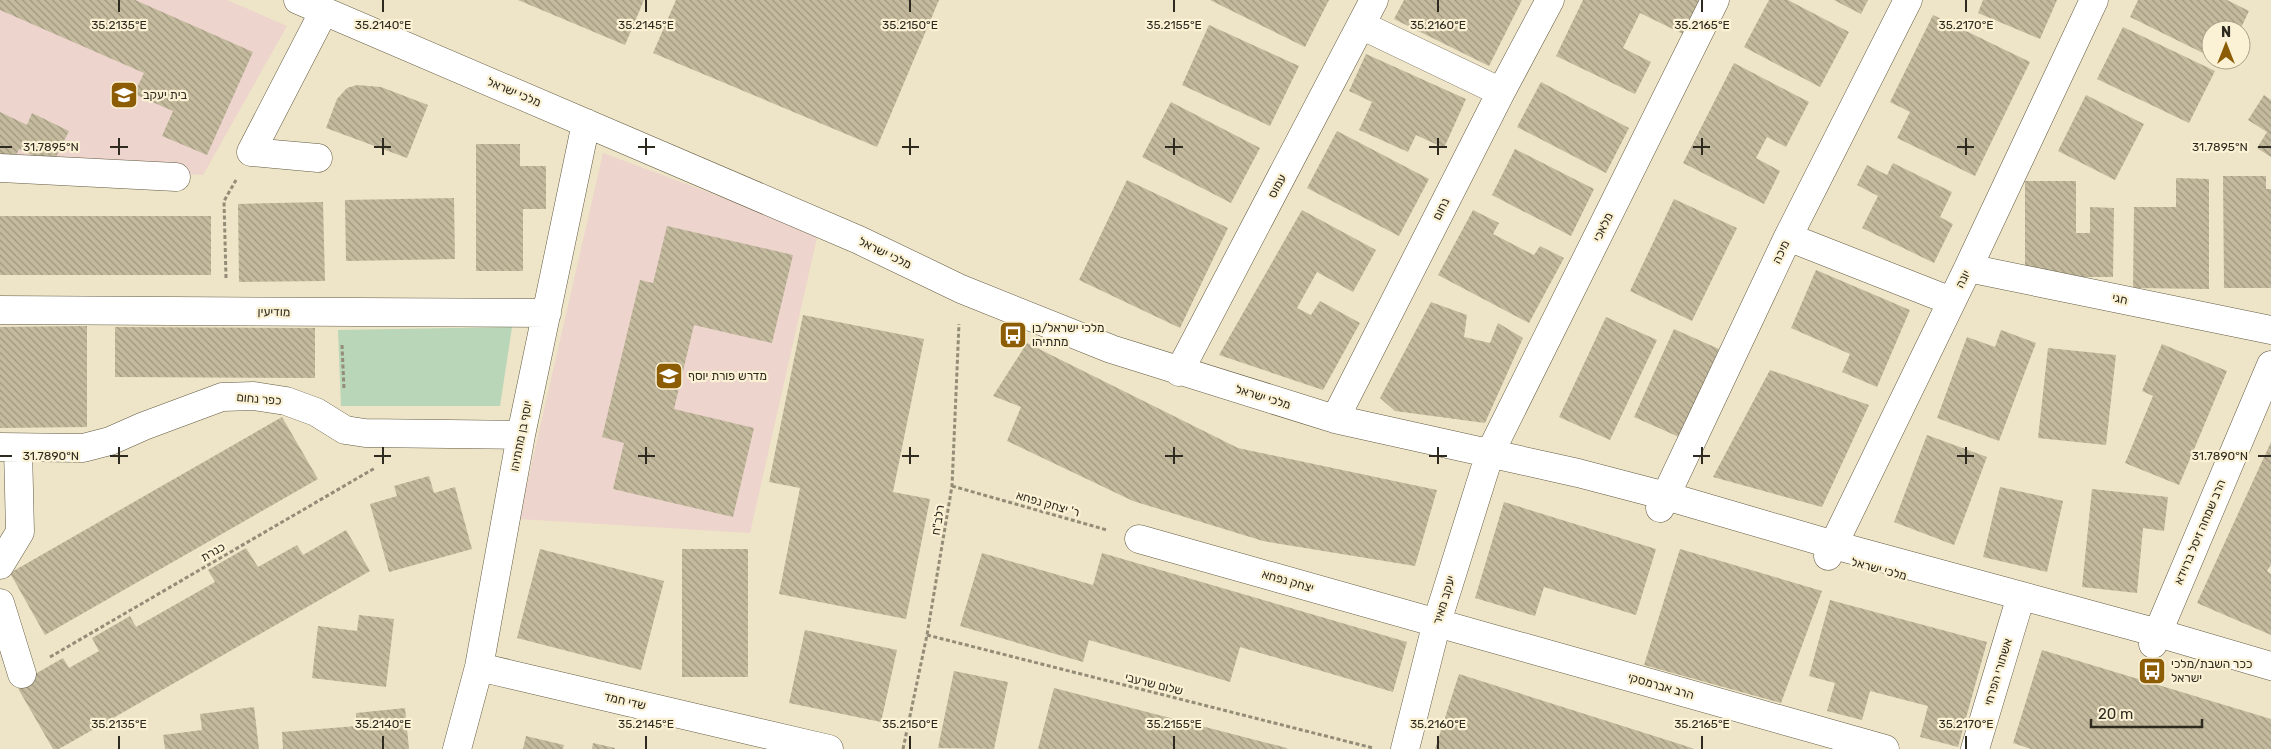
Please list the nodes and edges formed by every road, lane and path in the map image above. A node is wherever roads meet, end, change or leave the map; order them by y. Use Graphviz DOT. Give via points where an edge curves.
graph roads {
  1 [pos="298,0"];
  2 [pos="1374,0"];
  3 [pos="1550,0"];
  4 [pos="1716,0"];
  5 [pos="1908,0"];
  6 [pos="2094,0"];
  7 [pos="324,11"];
  8 [pos="1361,25"];
  9 [pos="1501,92"];
  10 [pos="586,123"];
  11 [pos="251,152"];
  12 [pos="318,158"];
  13 [pos="0,168"];
  14 [pos="176,177"];
  15 [pos="1788,237"];
  16 [pos="1968,268"];
  17 [pos="961,289"];
  18 [pos="1951,301"];
  19 [pos="0,310"];
  20 [pos="226,311"];
  21 [pos="341,312"];
  22 [pos="547,314"];
  23 [pos="2271,330"];
  24 [pos="2271,365"];
  25 [pos="1179,372"];
  26 [pos="1334,419"];
  27 [pos="345,430"];
  28 [pos="521,435"];
  29 [pos="9,447"];
  30 [pos="1490,453"];
  31 [pos="381,464"];
  32 [pos="952,486"];
  33 [pos="1663,502"];
  34 [pos="1139,539"];
  35 [pos="1831,550"];
  36 [pos="0,565"];
  37 [pos="2020,601"];
  38 [pos="0,603"];
  39 [pos="1437,622"];
  40 [pos="927,635"];
  41 [pos="2156,638"];
  42 [pos="2271,666"];
  43 [pos="479,668"];
  44 [pos="22,674"];
  45 [pos="2271,678"];
  46 [pos="457,749"];
  47 [pos="829,749"];
  48 [pos="903,749"];
  49 [pos="1376,749"];
  50 [pos="1405,749"];
  51 [pos="1885,749"];
  52 [pos="1975,749"];
  1 -- 7 [label="street, מלכי ישראל"];
  2 -- 8 [label="street, עמוס"];
  3 -- 9 [label="street, נחום"];
  4 -- 30 [label="street, מלאכי"];
  5 -- 15 [label="street, מיכה"];
  6 -- 16 [label="street, יונה"];
  7 -- 10 [label="street, מלכי ישראל"];
  7 -- 11 [label="street"];
  8 -- 9 [label="street"];
  8 -- 25 [label="street, עמוס"];
  9 -- 26 [label="street, נחום"];
  10 -- 17 [label="street, מלכי ישראל" via="859,240"];
  10 -- 22 [label="street, יוסף בן מתתיהו"];
  11 -- 12 [label="street"];
  11 -- 20 [label="path" via="224,201"];
  13 -- 14 [label="street"];
  15 -- 18 [label="street"];
  15 -- 33 [label="street, מיכה"];
  16 -- 18 [label="street, יונה"];
  16 -- 23 [label="street, חגי"];
  17 -- 25 [label="street, מלכי ישראל" via="1111,349"];
  17 -- 32 [label="path, רלב\"ח"];
  18 -- 35 [label="street, יונה"];
  19 -- 20 [label="street, מודיעין"];
  20 -- 21 [label="street, מודיעין"];
  21 -- 22 [label="street, מודיעין"];
  21 -- 27 [label="path"];
  22 -- 28 [label="street, יוסף בן מתתיהו"];
  24 -- 41 [label="street, הרב שמחה זיסל ברוידא"];
  25 -- 26 [label="street, מלכי ישראל"];
  26 -- 30 [label="street, מלכי ישראל"];
  27 -- 28 [label="street, כפר נחום"];
  27 -- 29 [label="street, כפר נחום" via="316,412 286,401 254,396 222,397 110,441 83,448"];
  28 -- 43 [label="street, יוסף בן מתתיהו"];
  29 -- 36 [label="street" via="20,532"];
  30 -- 33 [label="street, מלכי ישראל"];
  30 -- 39 [label="street, יעקב מאיר"];
  31 -- 44 [label="path, כנרת"];
  32 -- 34 [label="path, ר' יצחק נפחא"];
  32 -- 40 [label="path, רלב\"ח"];
  33 -- 35 [label="street, מלכי ישראל"];
  34 -- 39 [label="street, יצחק נפחא"];
  35 -- 37 [label="street, מלכי ישראל"];
  37 -- 41 [label="street, מלכי ישראל"];
  37 -- 52 [label="street, אשתורי הפרחי"];
  38 -- 44 [label="street"];
  39 -- 50 [label="street, יעקב מאיר"];
  39 -- 51 [label="street, הרב אברמסקי"];
  40 -- 48 [label="path, רלב\"ח"];
  40 -- 49 [label="path, שלום שרעבי"];
  41 -- 42 [label="street, מלכי ישראל"];
  41 -- 45 [label="street, מלכי ישראל"];
  43 -- 46 [label="street, יוסף בן מתתיהו"];
  43 -- 47 [label="street, שדי חמד"];
}
